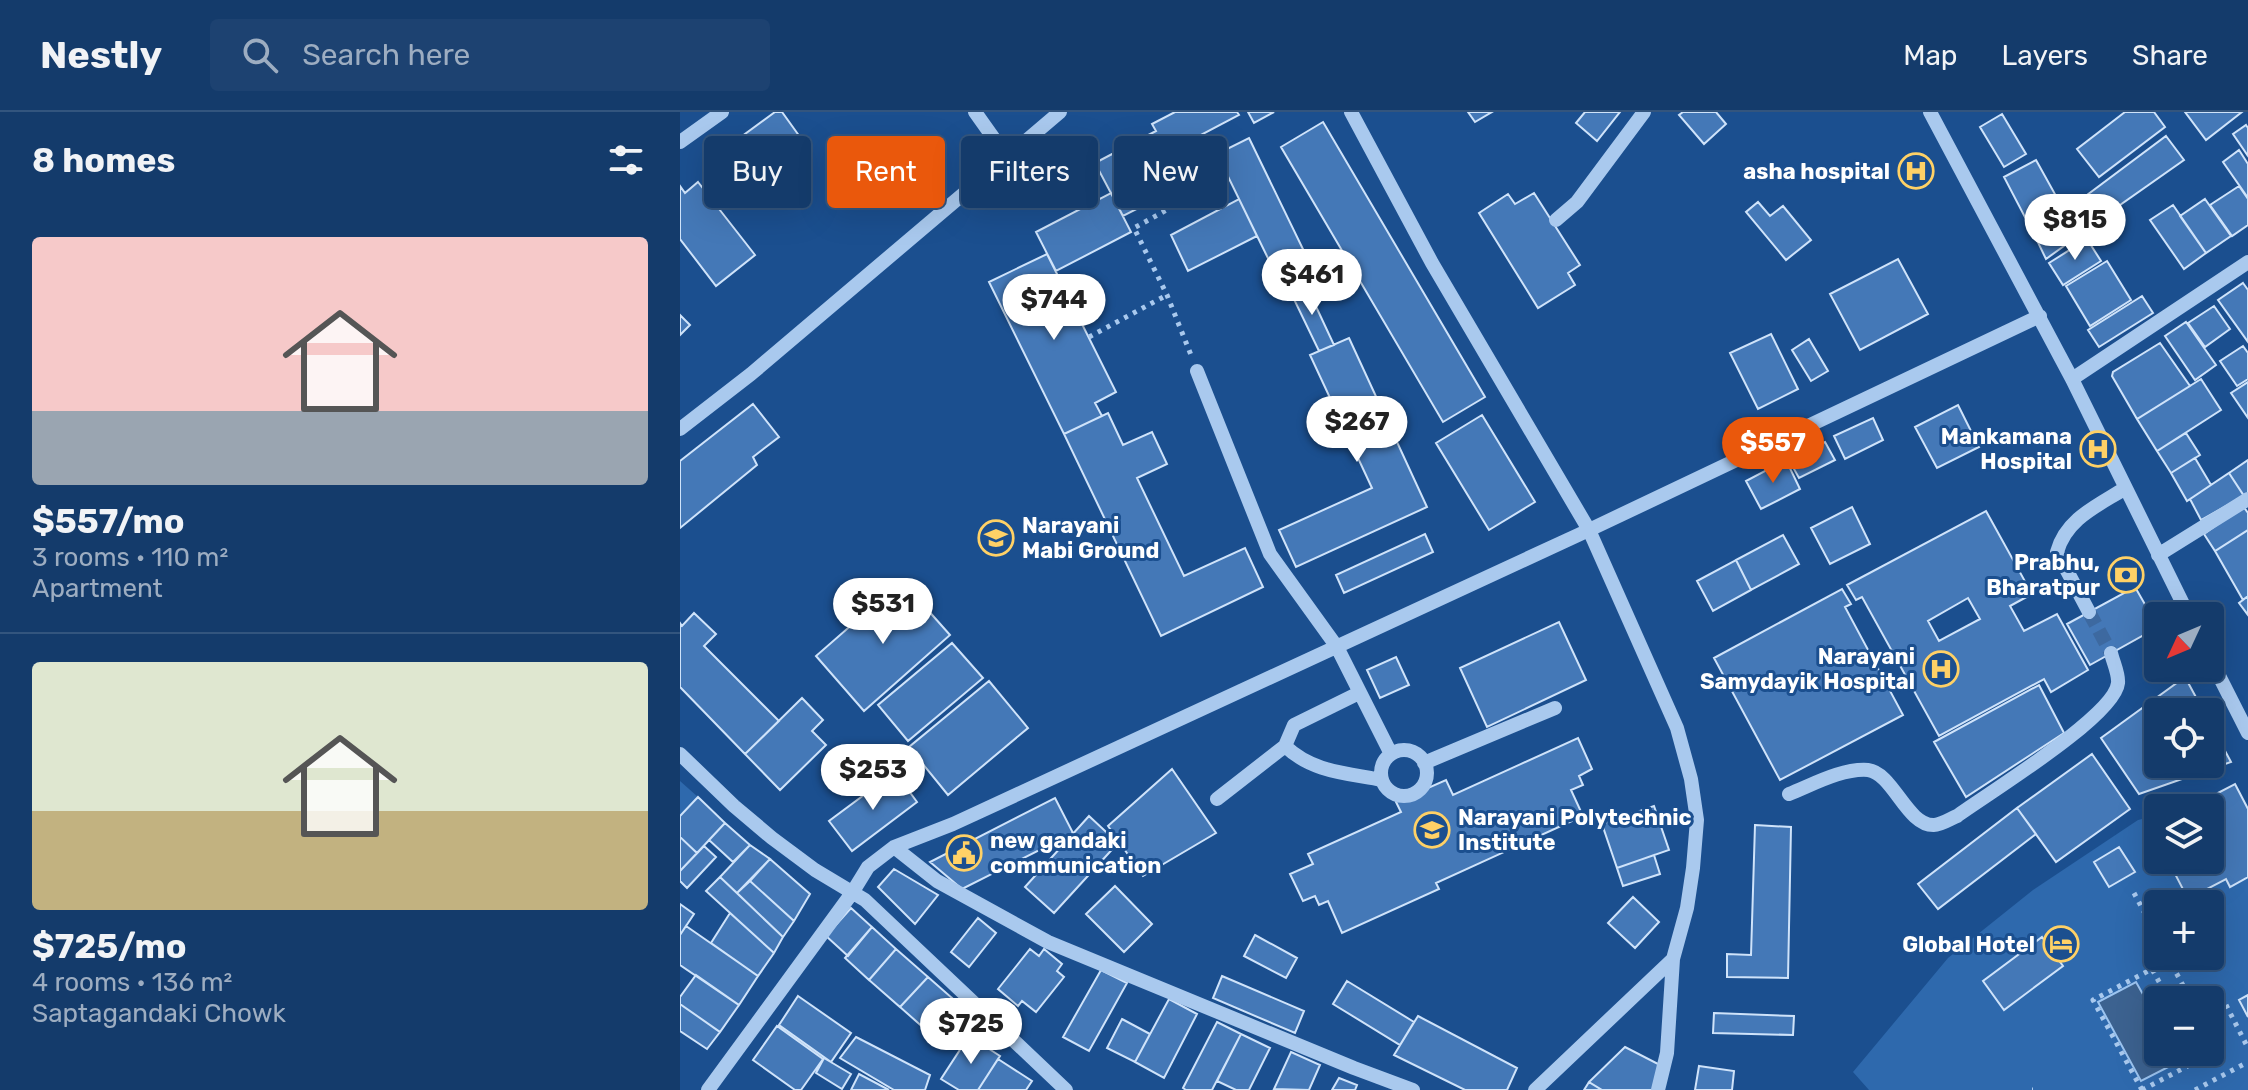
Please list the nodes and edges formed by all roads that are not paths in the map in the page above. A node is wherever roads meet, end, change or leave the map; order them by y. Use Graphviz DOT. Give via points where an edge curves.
graph roads {
  1 [pos="722,112"];
  2 [pos="975,112"];
  3 [pos="1060,112"];
  4 [pos="1351,112"];
  5 [pos="1644,112"];
  6 [pos="1930,112"];
  7 [pos="992,136"];
  8 [pos="1032,136"];
  9 [pos="680,142"];
  10 [pos="961,196"];
  11 [pos="1556,220"];
  12 [pos="2248,262"];
  13 [pos="2040,316"];
  14 [pos="1197,371"];
  15 [pos="2072,379"];
  16 [pos="680,429"];
  17 [pos="2124,489"];
  18 [pos="2248,499"];
  19 [pos="1589,530"];
  20 [pos="2158,555"];
  21 [pos="2182,602"];
  22 [pos="2089,612"];
  23 [pos="1337,647"];
  24 [pos="2111,653"];
  25 [pos="2222,682"];
  26 [pos="1359,693"];
  27 [pos="1555,708"];
  28 [pos="2248,733"];
  29 [pos="1285,746"];
  30 [pos="680,754"];
  31 [pos="1391,754"];
  32 [pos="1424,763"];
  33 [pos="1382,780"];
  34 [pos="1789,794"];
  35 [pos="1217,799"];
  36 [pos="894,847"];
  37 [pos="852,893"];
  38 [pos="1673,959"];
  39 [pos="708,1090"];
  40 [pos="1066,1090"];
  41 [pos="1413,1090"];
  42 [pos="1535,1090"];
  43 [pos="1658,1090"];
  1 -- 9 [label="street"];
  2 -- 7 [label="street"];
  3 -- 8 [label="street"];
  4 -- 19 [label="street" via="1432,263"];
  5 -- 11 [label="street" via="1586,192"];
  6 -- 13 [label="street"];
  10 -- 16 [label="street"];
  12 -- 15 [label="street"];
  13 -- 15 [label="street"];
  13 -- 19 [label="street"];
  14 -- 23 [label="street" via="1270,554"];
  15 -- 17 [label="street"];
  17 -- 20 [label="street"];
  17 -- 22 [label="street" via="2073,521 2057,552"];
  18 -- 20 [label="street"];
  19 -- 23 [label="street"];
  19 -- 38 [label="street" via="1677,728 1691,779 1697,820 1693,868"];
  20 -- 21 [label="street"];
  23 -- 26 [label="street"];
  23 -- 36 [label="street"];
  24 -- 34 [label="street" via="2118,683 2093,720 1935,826 1910,811 1873,771 1841,774"];
  25 -- 28 [label="street"];
  26 -- 29 [label="street" via="1294,725"];
  26 -- 31 [label="street"];
  27 -- 32 [label="street"];
  29 -- 33 [label="street" via="1316,768"];
  29 -- 35 [label="street"];
  30 -- 37 [label="street" via="772,838"];
  31 -- 32 [label="street" via="1410,752"];
  31 -- 33 [label="street" via="1382,766"];
  32 -- 33 [label="street" via="1426,779 1411,795 1397,795"];
  36 -- 37 [label="street" via="868,867"];
  36 -- 41 [label="street" via="937,881 1048,942"];
  37 -- 39 [label="street"];
  37 -- 40 [label="street"];
  38 -- 42 [label="street"];
  38 -- 43 [label="street" via="1667,1053"];
}
